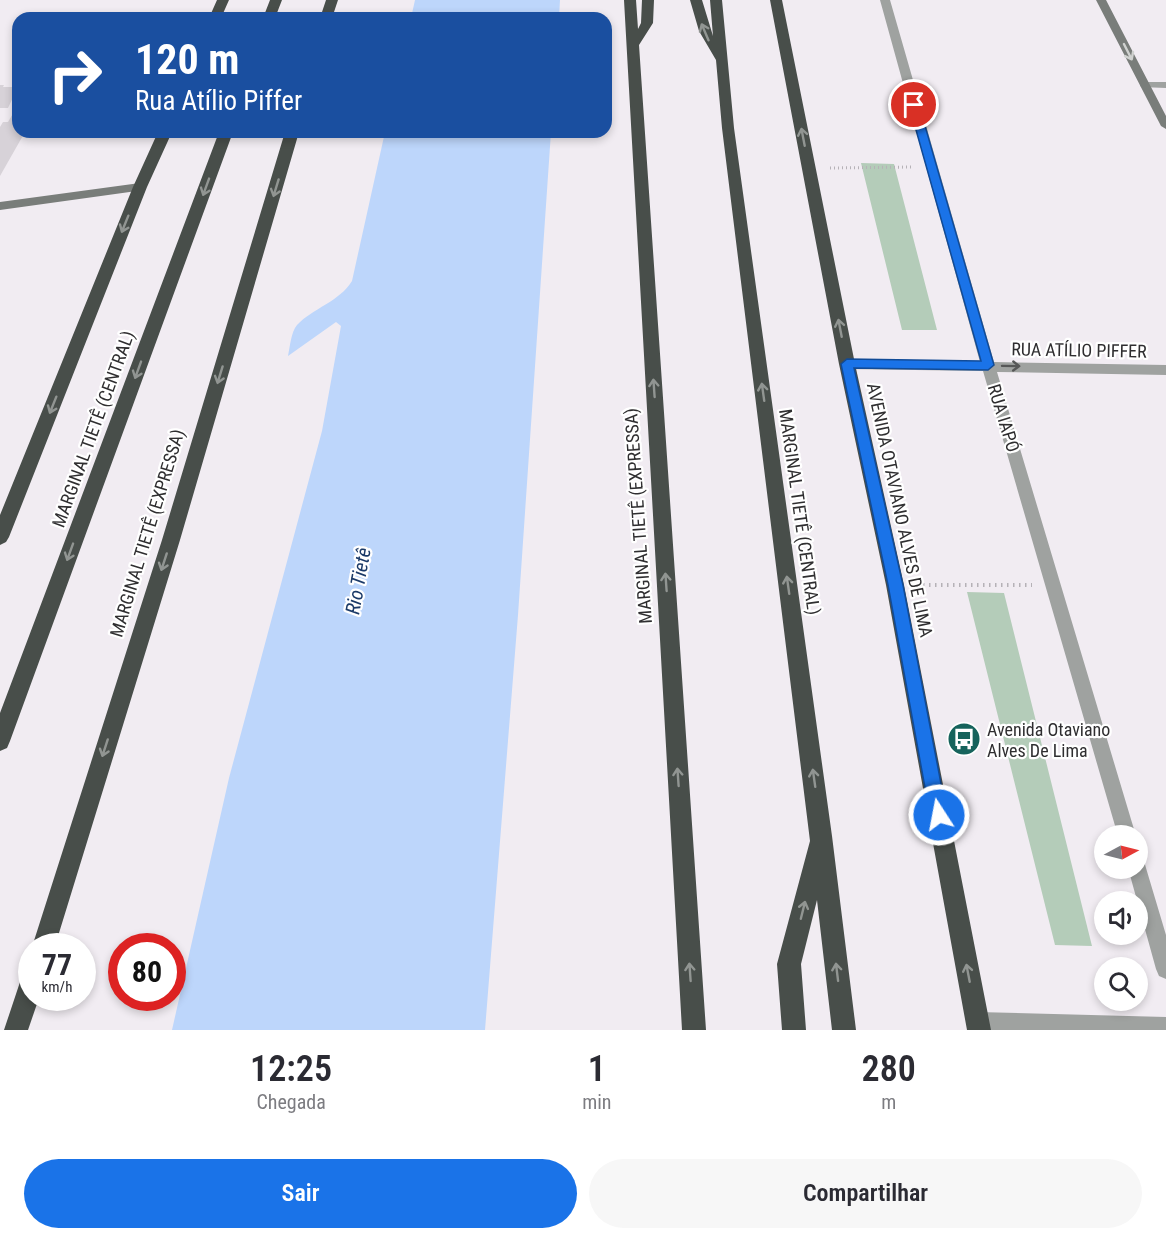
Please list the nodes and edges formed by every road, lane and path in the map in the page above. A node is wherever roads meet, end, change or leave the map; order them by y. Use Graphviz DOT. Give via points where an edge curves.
graph roads {
  1 [pos="630,0"];
  2 [pos="648,0"];
  3 [pos="696,0"];
  4 [pos="716,0"];
  5 [pos="776,0"];
  6 [pos="885,0"];
  7 [pos="1101,0"];
  8 [pos="633,45"];
  9 [pos="722,60"];
  10 [pos="1145,85"];
  11 [pos="1166,85"];
  12 [pos="1166,126"];
  13 [pos="162,138"];
  14 [pos="224,138"];
  15 [pos="290,138"];
  16 [pos="932,167"];
  17 [pos="809,168"];
  18 [pos="140,187"];
  19 [pos="0,206"];
  20 [pos="847,364"];
  21 [pos="988,365"];
  22 [pos="1166,370"];
  23 [pos="0,537"];
  24 [pos="895,585"];
  25 [pos="1054,585"];
  26 [pos="0,741"];
  27 [pos="1124,825"];
  28 [pos="821,836"];
  29 [pos="1140,879"];
  30 [pos="47,933"];
  31 [pos="1166,969"];
  32 [pos="22,1011"];
  33 [pos="978,1026"];
  34 [pos="1166,1027"];
  35 [pos="16,1030"];
  36 [pos="694,1030"];
  37 [pos="794,1030"];
  38 [pos="843,1030"];
  1 -- 8 [label="highway, MARGINAL TIETÊ (EXPRESSA)"];
  2 -- 8 [label="highway" via="647,23"];
  9 -- 3 [label="highway, one-way" via="705,31"];
  4 -- 9 [label="highway, MARGINAL TIETÊ (CENTRAL)"];
  17 -- 5 [label="highway, AVENIDA OTAVIANO ALVES DE LIMA, one-way"];
  6 -- 16 [label="street, RUA IAPÓ"];
  7 -- 10 [label="street, one-way"];
  36 -- 8 [label="highway, MARGINAL TIETÊ (EXPRESSA), one-way"];
  28 -- 9 [label="highway, MARGINAL TIETÊ (CENTRAL), one-way"];
  10 -- 11 [label="street"];
  10 -- 12 [label="street"];
  13 -- 18 [label="highway"];
  14 -- 26 [label="highway, MARGINAL TIETÊ (CENTRAL), one-way"];
  15 -- 30 [label="highway, MARGINAL TIETÊ (EXPRESSA), one-way" via="171,540"];
  16 -- 17 [label="path"];
  16 -- 21 [label="street, RUA IAPÓ"];
  20 -- 17 [label="highway, AVENIDA OTAVIANO ALVES DE LIMA, one-way"];
  18 -- 19 [label="street"];
  18 -- 23 [label="highway, one-way"];
  20 -- 21 [label="street, RUA ATÍLIO PIFFER"];
  20 -- 24 [label="highway, AVENIDA OTAVIANO ALVES DE LIMA"];
  21 -- 22 [label="street, RUA ATÍLIO PIFFER, one-way"];
  21 -- 25 [label="street, RUA IAPÓ"];
  24 -- 25 [label="path"];
  33 -- 24 [label="highway, AVENIDA OTAVIANO ALVES DE LIMA, one-way"];
  25 -- 27 [label="street, RUA IAPÓ"];
  37 -- 28 [label="highway, one-way" via="789,964"];
  38 -- 28 [label="highway, MARGINAL TIETÊ (CENTRAL), one-way"];
  29 -- 31 [label="street"];
  32 -- 35 [label="highway"];
  33 -- 34 [label="street"];
}
